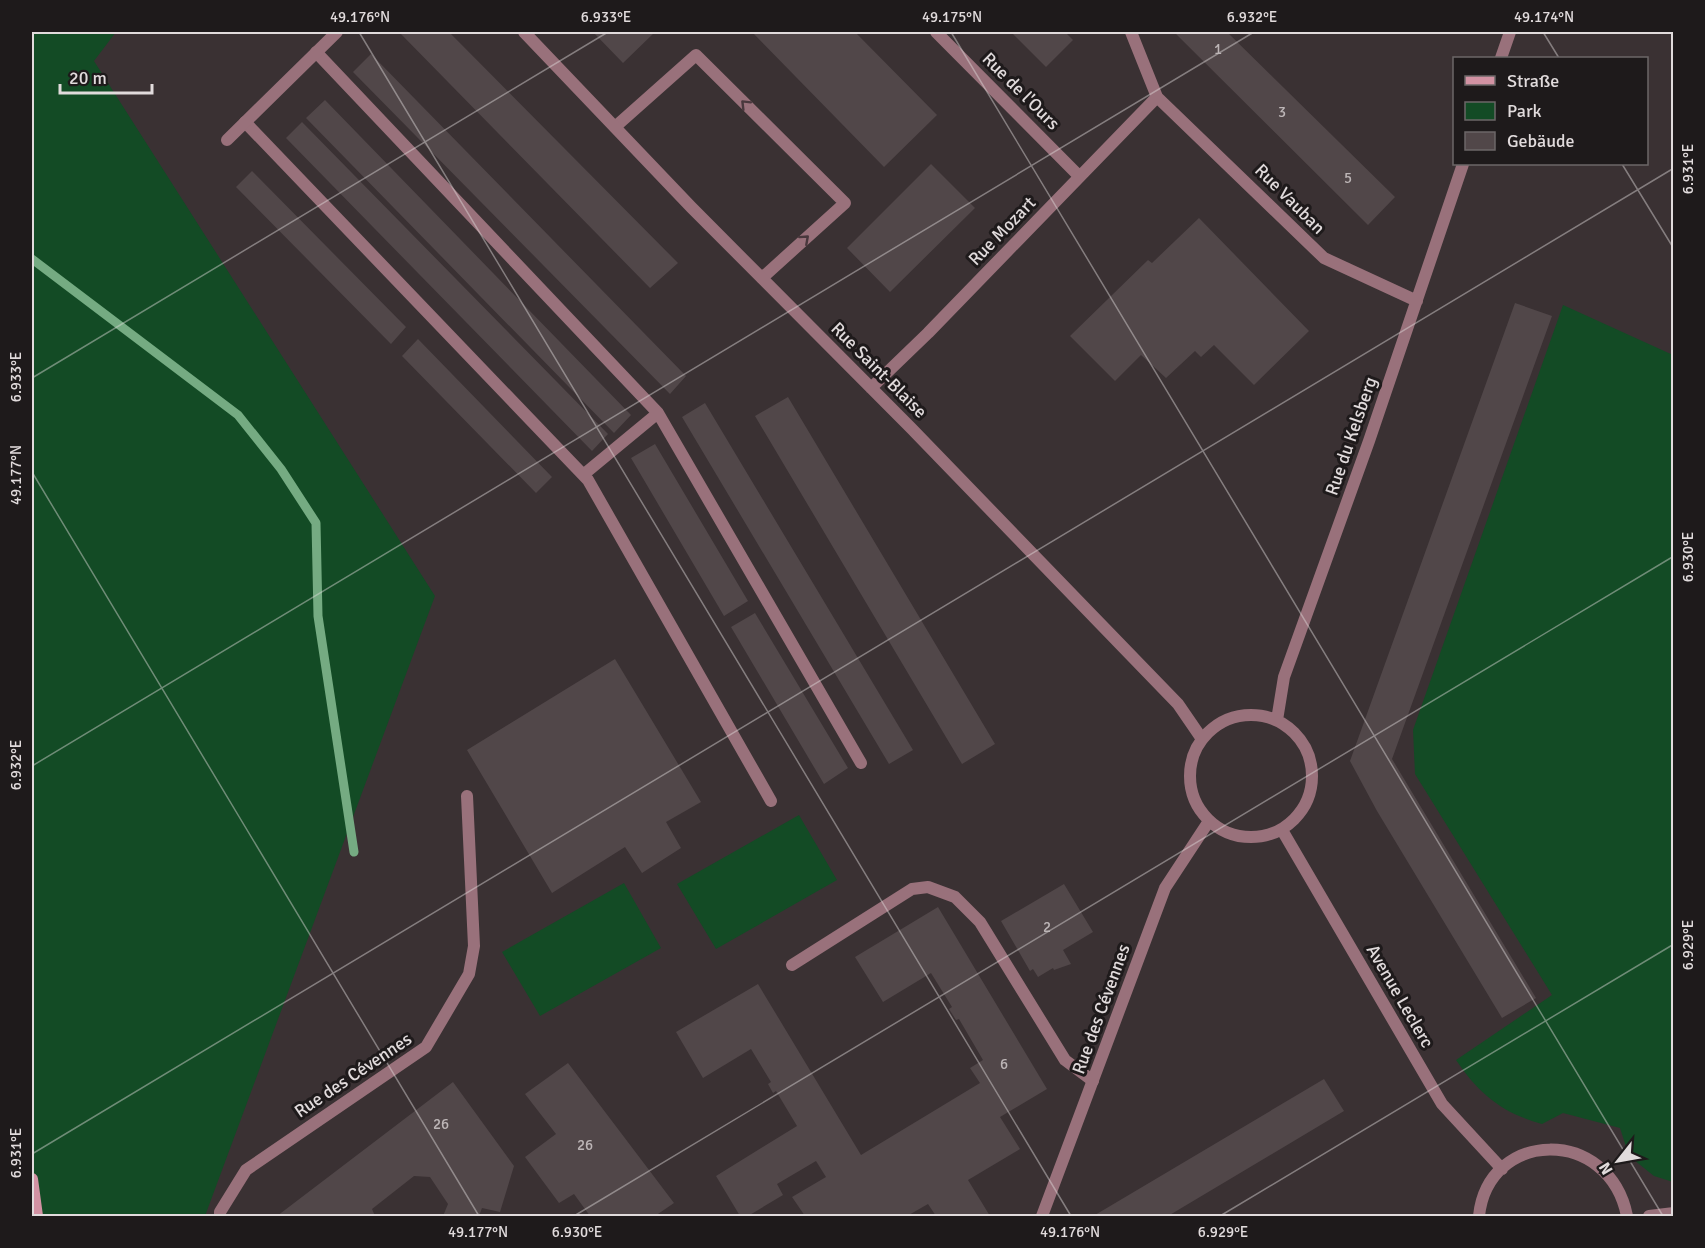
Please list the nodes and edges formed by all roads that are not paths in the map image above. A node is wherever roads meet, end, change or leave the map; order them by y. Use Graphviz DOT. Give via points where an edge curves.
graph roads {
  1 [pos="337,32"];
  2 [pos="524,32"];
  3 [pos="936,32"];
  4 [pos="1131,32"];
  5 [pos="1510,32"];
  6 [pos="316,52"];
  7 [pos="1501,57"];
  8 [pos="1157,97"];
  9 [pos="245,122"];
  10 [pos="615,127"];
  11 [pos="227,140"];
  12 [pos="1463,165"];
  13 [pos="1079,176"];
  14 [pos="762,278"];
  15 [pos="1417,301"];
  16 [pos="871,388"];
  17 [pos="658,413"];
  18 [pos="583,475"];
  19 [pos="1277,720"];
  20 [pos="1202,739"];
  21 [pos="861,763"];
  22 [pos="467,796"];
  23 [pos="771,801"];
  24 [pos="1209,822"];
  25 [pos="1282,831"];
  26 [pos="792,965"];
  27 [pos="1093,1082"];
  28 [pos="1502,1169"];
  29 [pos="32,1179"];
  30 [pos="1674,1213"];
  31 [pos="37,1216"];
  32 [pos="220,1216"];
  33 [pos="1042,1216"];
  34 [pos="1479,1216"];
  35 [pos="1627,1216"];
  36 [pos="1648,1216"];
  1 -- 6 [label="street"];
  2 -- 10 [label="street, Rue Saint-Blaise"];
  3 -- 13 [label="street, Rue de l'Ours"];
  4 -- 8 [label="street"];
  5 -- 7 [label="street"];
  6 -- 9 [label="street"];
  6 -- 17 [label="street"];
  8 -- 13 [label="street, Rue Mozart"];
  8 -- 15 [label="street, Rue Vauban" via="1324,258"];
  9 -- 11 [label="street"];
  9 -- 18 [label="street"];
  10 -- 14 [label="street, Rue Saint-Blaise"];
  14 -- 10 [label="street, one-way" via="845,203 696,55"];
  12 -- 15 [label="street, Rue du Kelsberg"];
  13 -- 16 [label="street, Rue Mozart"];
  14 -- 16 [label="street, Rue Saint-Blaise"];
  15 -- 19 [label="street, Rue du Kelsberg" via="1284,677"];
  16 -- 20 [label="street, Rue Saint-Blaise" via="1178,704"];
  17 -- 18 [label="street"];
  17 -- 21 [label="street"];
  18 -- 23 [label="street"];
  19 -- 20 [label="street" via="1251,714 1223,721"];
  19 -- 25 [label="street" via="1303,742 1313,769 1306,807"];
  20 -- 24 [label="street" via="1190,764 1192,795"];
  22 -- 32 [label="street, Rue des Cévennes" via="474,946 469,974 426,1047 246,1170"];
  24 -- 25 [label="street" via="1244,838"];
  24 -- 27 [label="street, Rue des Cévennes" via="1165,888"];
  25 -- 28 [label="street, Avenue Leclerc" via="1442,1104"];
  26 -- 27 [label="street" via="912,889 928,887 955,897 980,922 1065,1060"];
  27 -- 33 [label="street, Rue des Cévennes"];
  28 -- 34 [label="street" via="1488,1186"];
  28 -- 35 [label="street" via="1539,1150 1581,1154 1614,1180 1624,1198"];
  29 -- 31 [label="main road"];
  30 -- 36 [label="street"];
}
